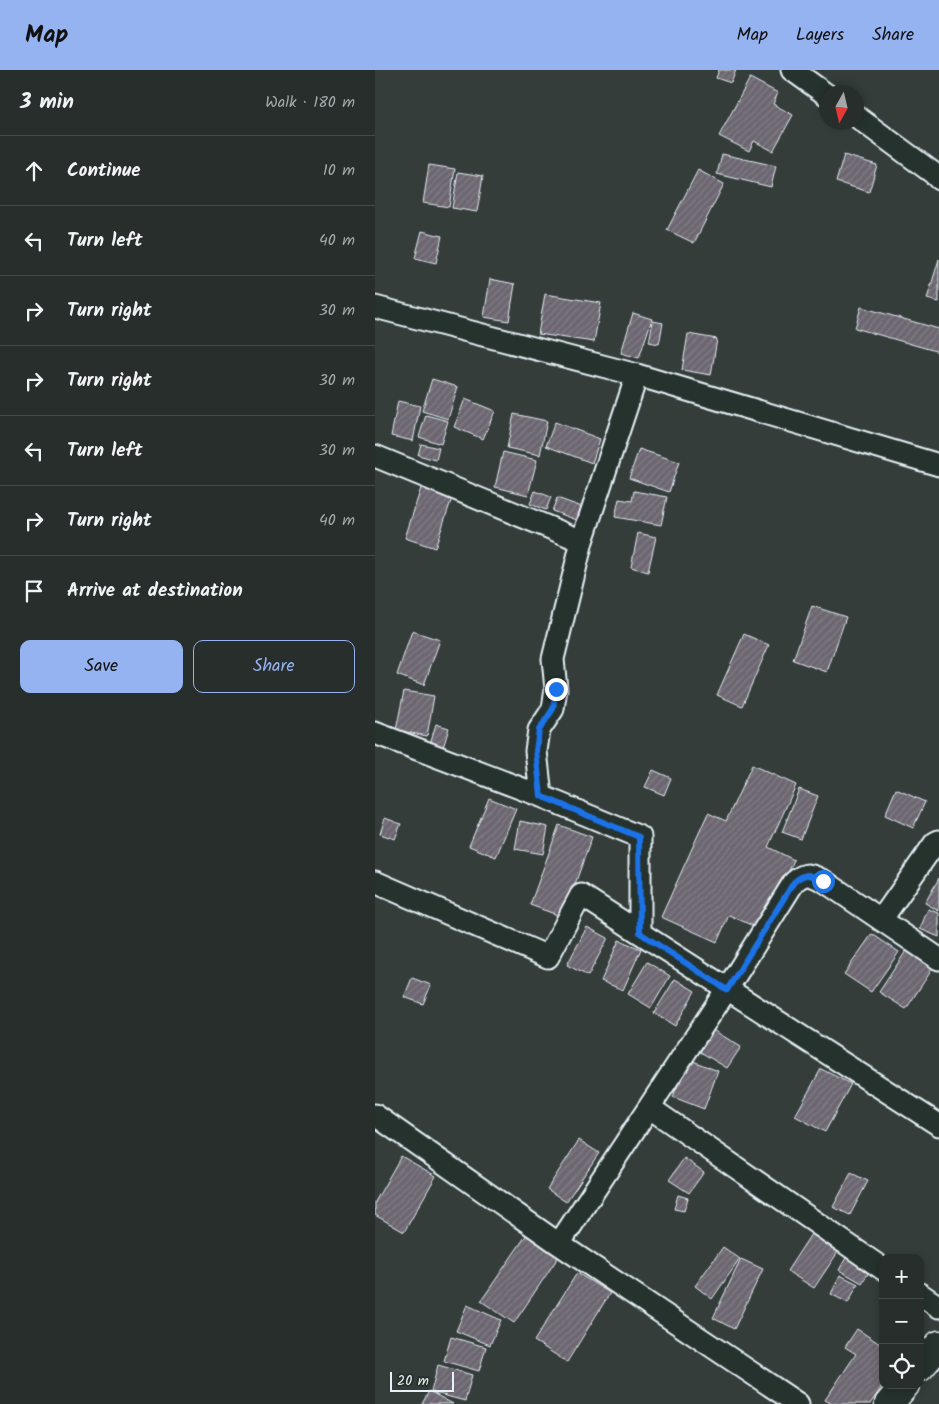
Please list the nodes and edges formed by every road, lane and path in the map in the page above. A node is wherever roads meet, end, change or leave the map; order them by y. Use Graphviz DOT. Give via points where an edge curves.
graph roads {
  1 [pos="792,70"];
  2 [pos="819,89"];
  3 [pos="864,122"];
  4 [pos="939,179"];
  5 [pos="375,307"];
  6 [pos="637,375"];
  7 [pos="375,456"];
  8 [pos="939,465"];
  9 [pos="582,541"];
  10 [pos="375,733"];
  11 [pos="541,796"];
  12 [pos="939,842"];
  13 [pos="375,882"];
  14 [pos="881,920"];
  15 [pos="640,933"];
  16 [pos="939,959"];
  17 [pos="727,990"];
  18 [pos="650,1108"];
  19 [pos="375,1115"];
  20 [pos="939,1125"];
  21 [pos="559,1244"];
  22 [pos="879,1265"];
  23 [pos="924,1297"];
  24 [pos="939,1307"];
  25 [pos="939,1345"];
  26 [pos="924,1362"];
  27 [pos="902,1389"];
  28 [pos="798,1404"];
  29 [pos="889,1404"];
  1 -- 2 [label="street"];
  3 -- 4 [label="street"];
  5 -- 6 [label="street"];
  6 -- 8 [label="street"];
  6 -- 9 [label="street"];
  7 -- 9 [label="street"];
  9 -- 11 [label="street" via="553,659 556,689 553,709 539,730 536,751"];
  10 -- 11 [label="street"];
  11 -- 15 [label="street" via="639,837"];
  12 -- 14 [label="street" via="935,843"];
  13 -- 15 [label="street" via="548,958 581,895"];
  14 -- 16 [label="street"];
  14 -- 17 [label="street" via="823,881 802,875 794,882"];
  15 -- 17 [label="street"];
  17 -- 18 [label="street"];
  17 -- 20 [label="street"];
  18 -- 21 [label="street"];
  18 -- 22 [label="street"];
  19 -- 21 [label="street"];
  21 -- 28 [label="street"];
  23 -- 24 [label="street"];
  25 -- 26 [label="main road"];
  27 -- 29 [label="main road"];
}
